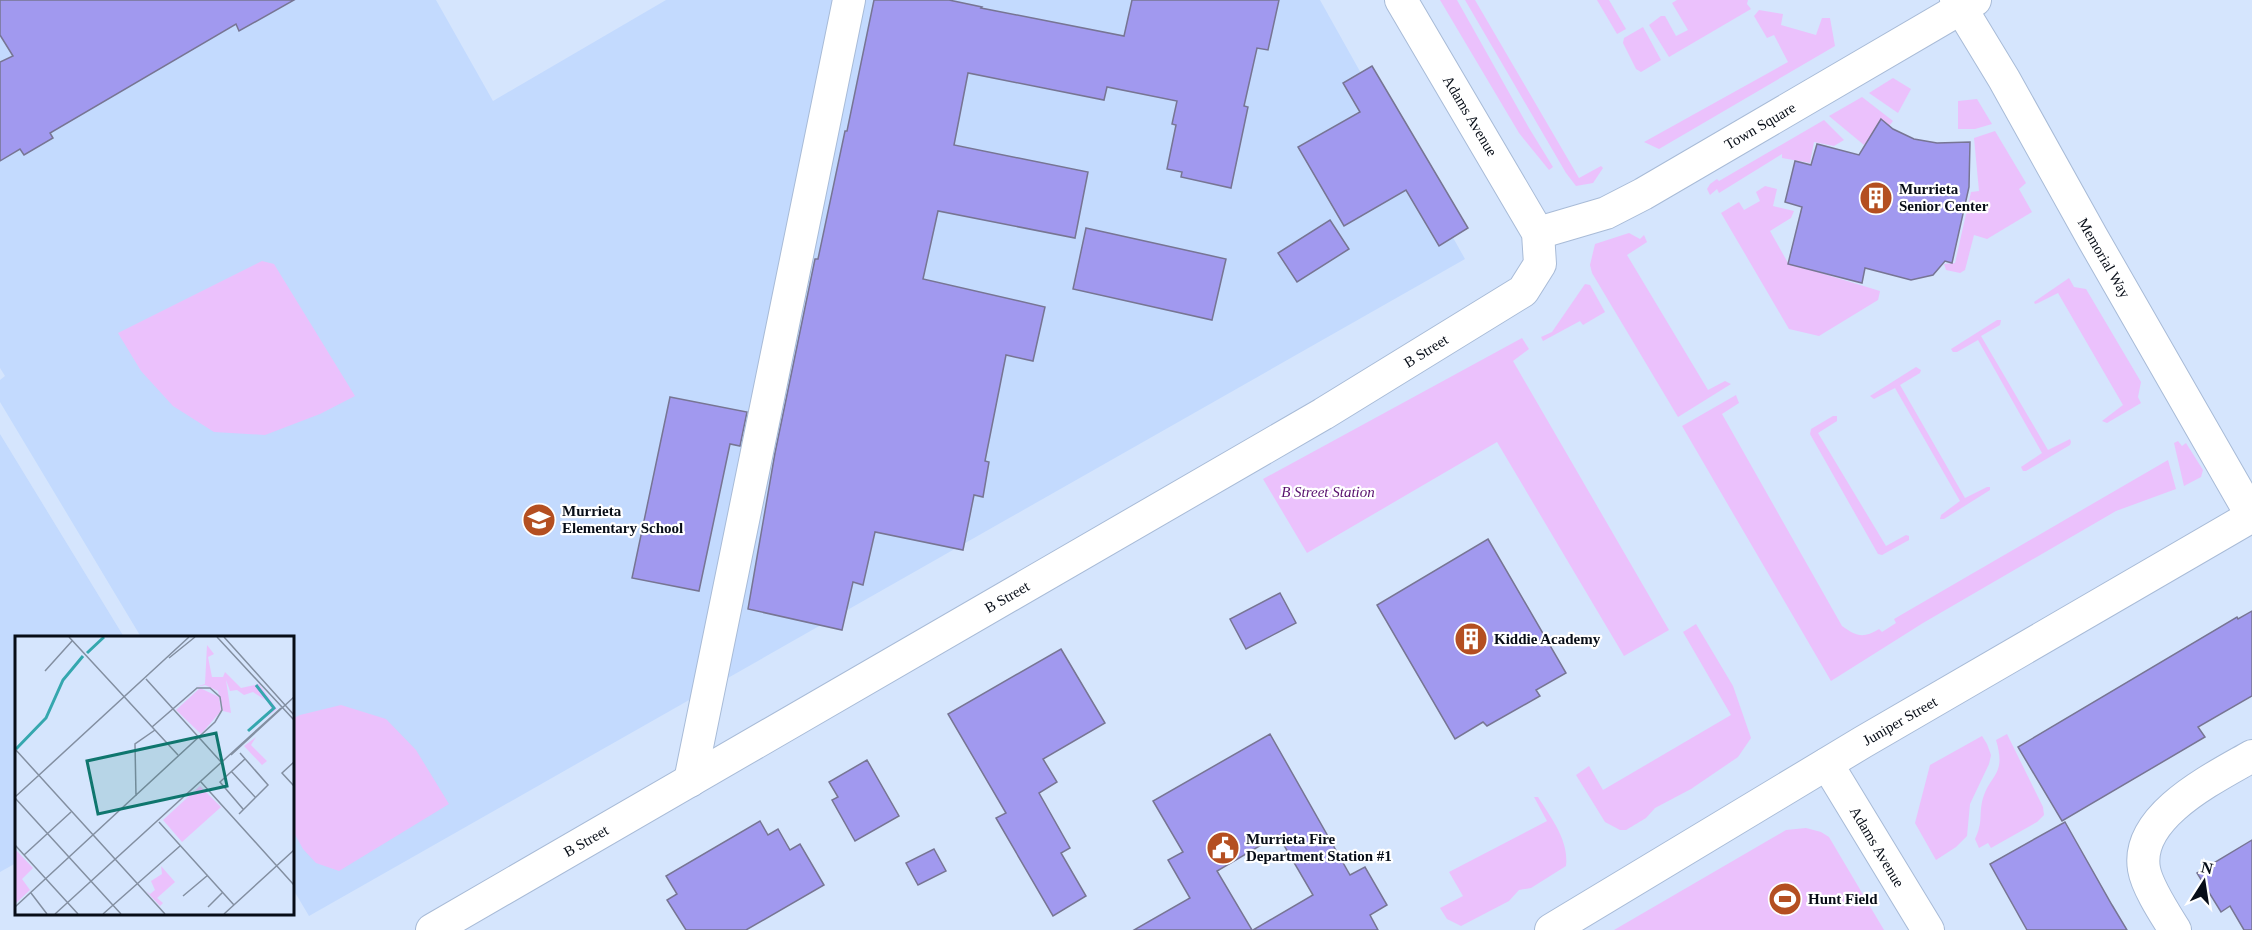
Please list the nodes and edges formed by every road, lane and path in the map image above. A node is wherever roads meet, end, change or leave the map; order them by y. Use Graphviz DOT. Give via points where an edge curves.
graph roads {
  1 [pos="849,0"];
  2 [pos="1401,0"];
  3 [pos="1964,3"];
  4 [pos="1538,232"];
  5 [pos="2252,516"];
  6 [pos="2252,756"];
  7 [pos="1827,764"];
  8 [pos="690,781"];
  9 [pos="432,930"];
  10 [pos="1551,930"];
  11 [pos="1928,930"];
  12 [pos="2175,930"];
  1 -- 8 [label="street"];
  2 -- 4 [label="street, Adams Avenue"];
  3 -- 4 [label="street, Town Square" via="1643,194 1606,213"];
  3 -- 5 [label="street, Memorial Way"];
  4 -- 8 [label="street, B Street" via="1540,264 1523,291 1323,414"];
  5 -- 7 [label="street, Juniper Street"];
  6 -- 12 [label="street" via="2192,792 2166,814 2147,838 2144,868"];
  7 -- 10 [label="street, Juniper Street"];
  7 -- 11 [label="street, Adams Avenue"];
  8 -- 9 [label="street, B Street"];
}
